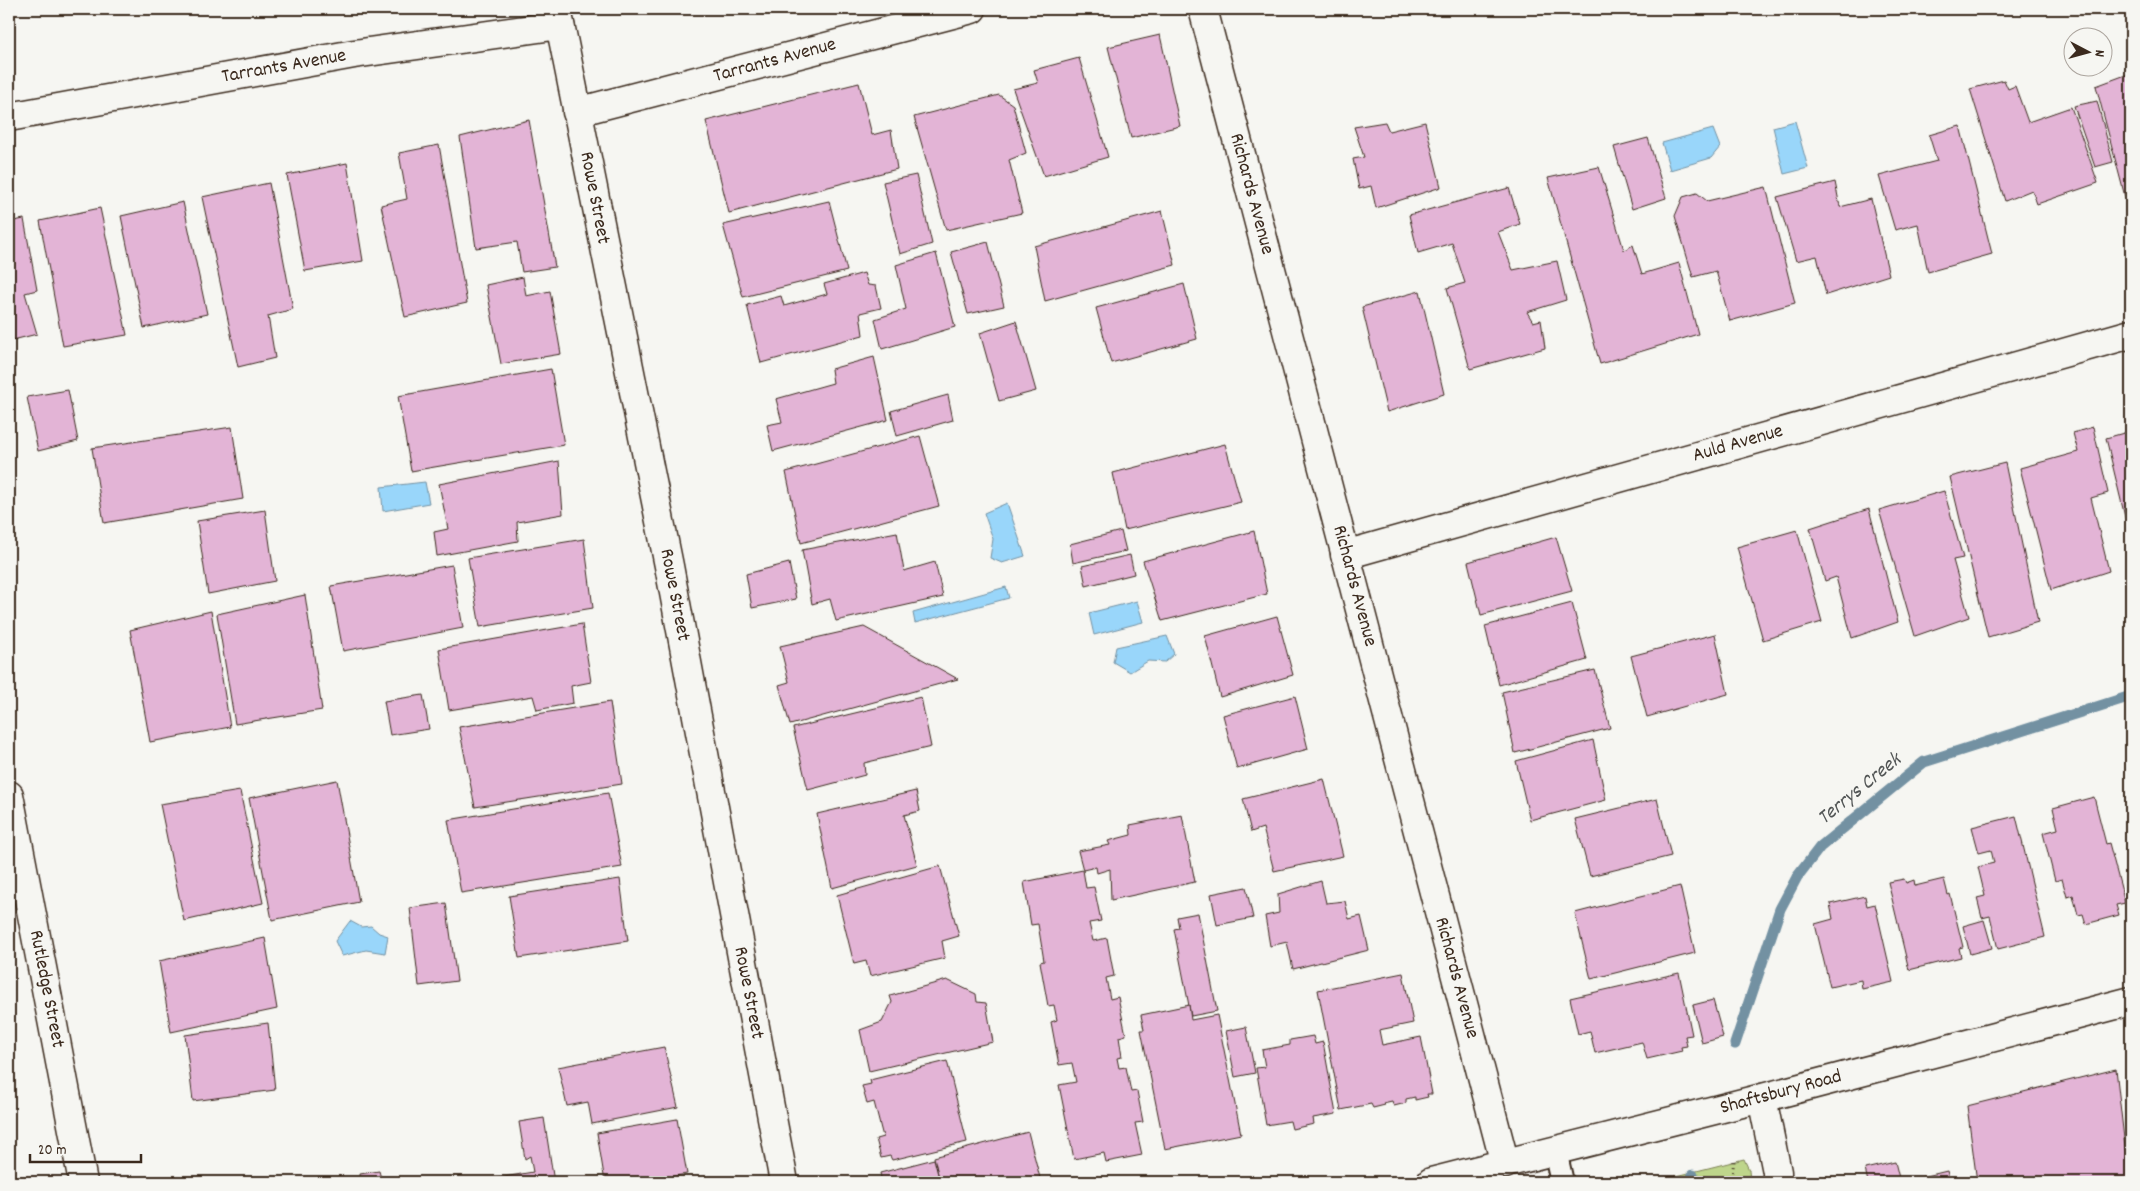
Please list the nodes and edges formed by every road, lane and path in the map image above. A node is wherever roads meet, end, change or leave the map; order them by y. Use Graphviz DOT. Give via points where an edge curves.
graph roads {
  1 [pos="972,9"];
  2 [pos="1203,9"];
  3 [pos="559,17"];
  4 [pos="577,112"];
  5 [pos="9,117"];
  6 [pos="2131,334"];
  7 [pos="1345,555"];
  8 [pos="9,795"];
  9 [pos="2131,1001"];
  10 [pos="1762,1098"];
  11 [pos="1555,1151"];
  12 [pos="1734,1161"];
  13 [pos="1505,1164"];
  14 [pos="83,1182"];
  15 [pos="784,1182"];
  16 [pos="1431,1182"];
  17 [pos="1562,1182"];
  18 [pos="1731,1182"];
  19 [pos="1777,1182"];
  1 -- 4 [label="street, Tarrants Avenue"];
  2 -- 7 [label="street, Richards Avenue"];
  3 -- 4 [label="street, Rowe Street"];
  3 -- 5 [label="street, Tarrants Avenue"];
  4 -- 15 [label="street, Rowe Street" via="667,556"];
  6 -- 7 [label="street, Auld Avenue"];
  7 -- 13 [label="street, Richards Avenue"];
  8 -- 14 [label="street, Rutledge Street"];
  9 -- 10 [label="street, Shaftsbury Road"];
  10 -- 11 [label="street, Shaftsbury Road"];
  10 -- 19 [label="street"];
  11 -- 13 [label="street, Shaftsbury Road"];
  11 -- 17 [label="lane"];
  12 -- 18 [label="path"];
  13 -- 16 [label="street, Shaftsbury Road"];
}
